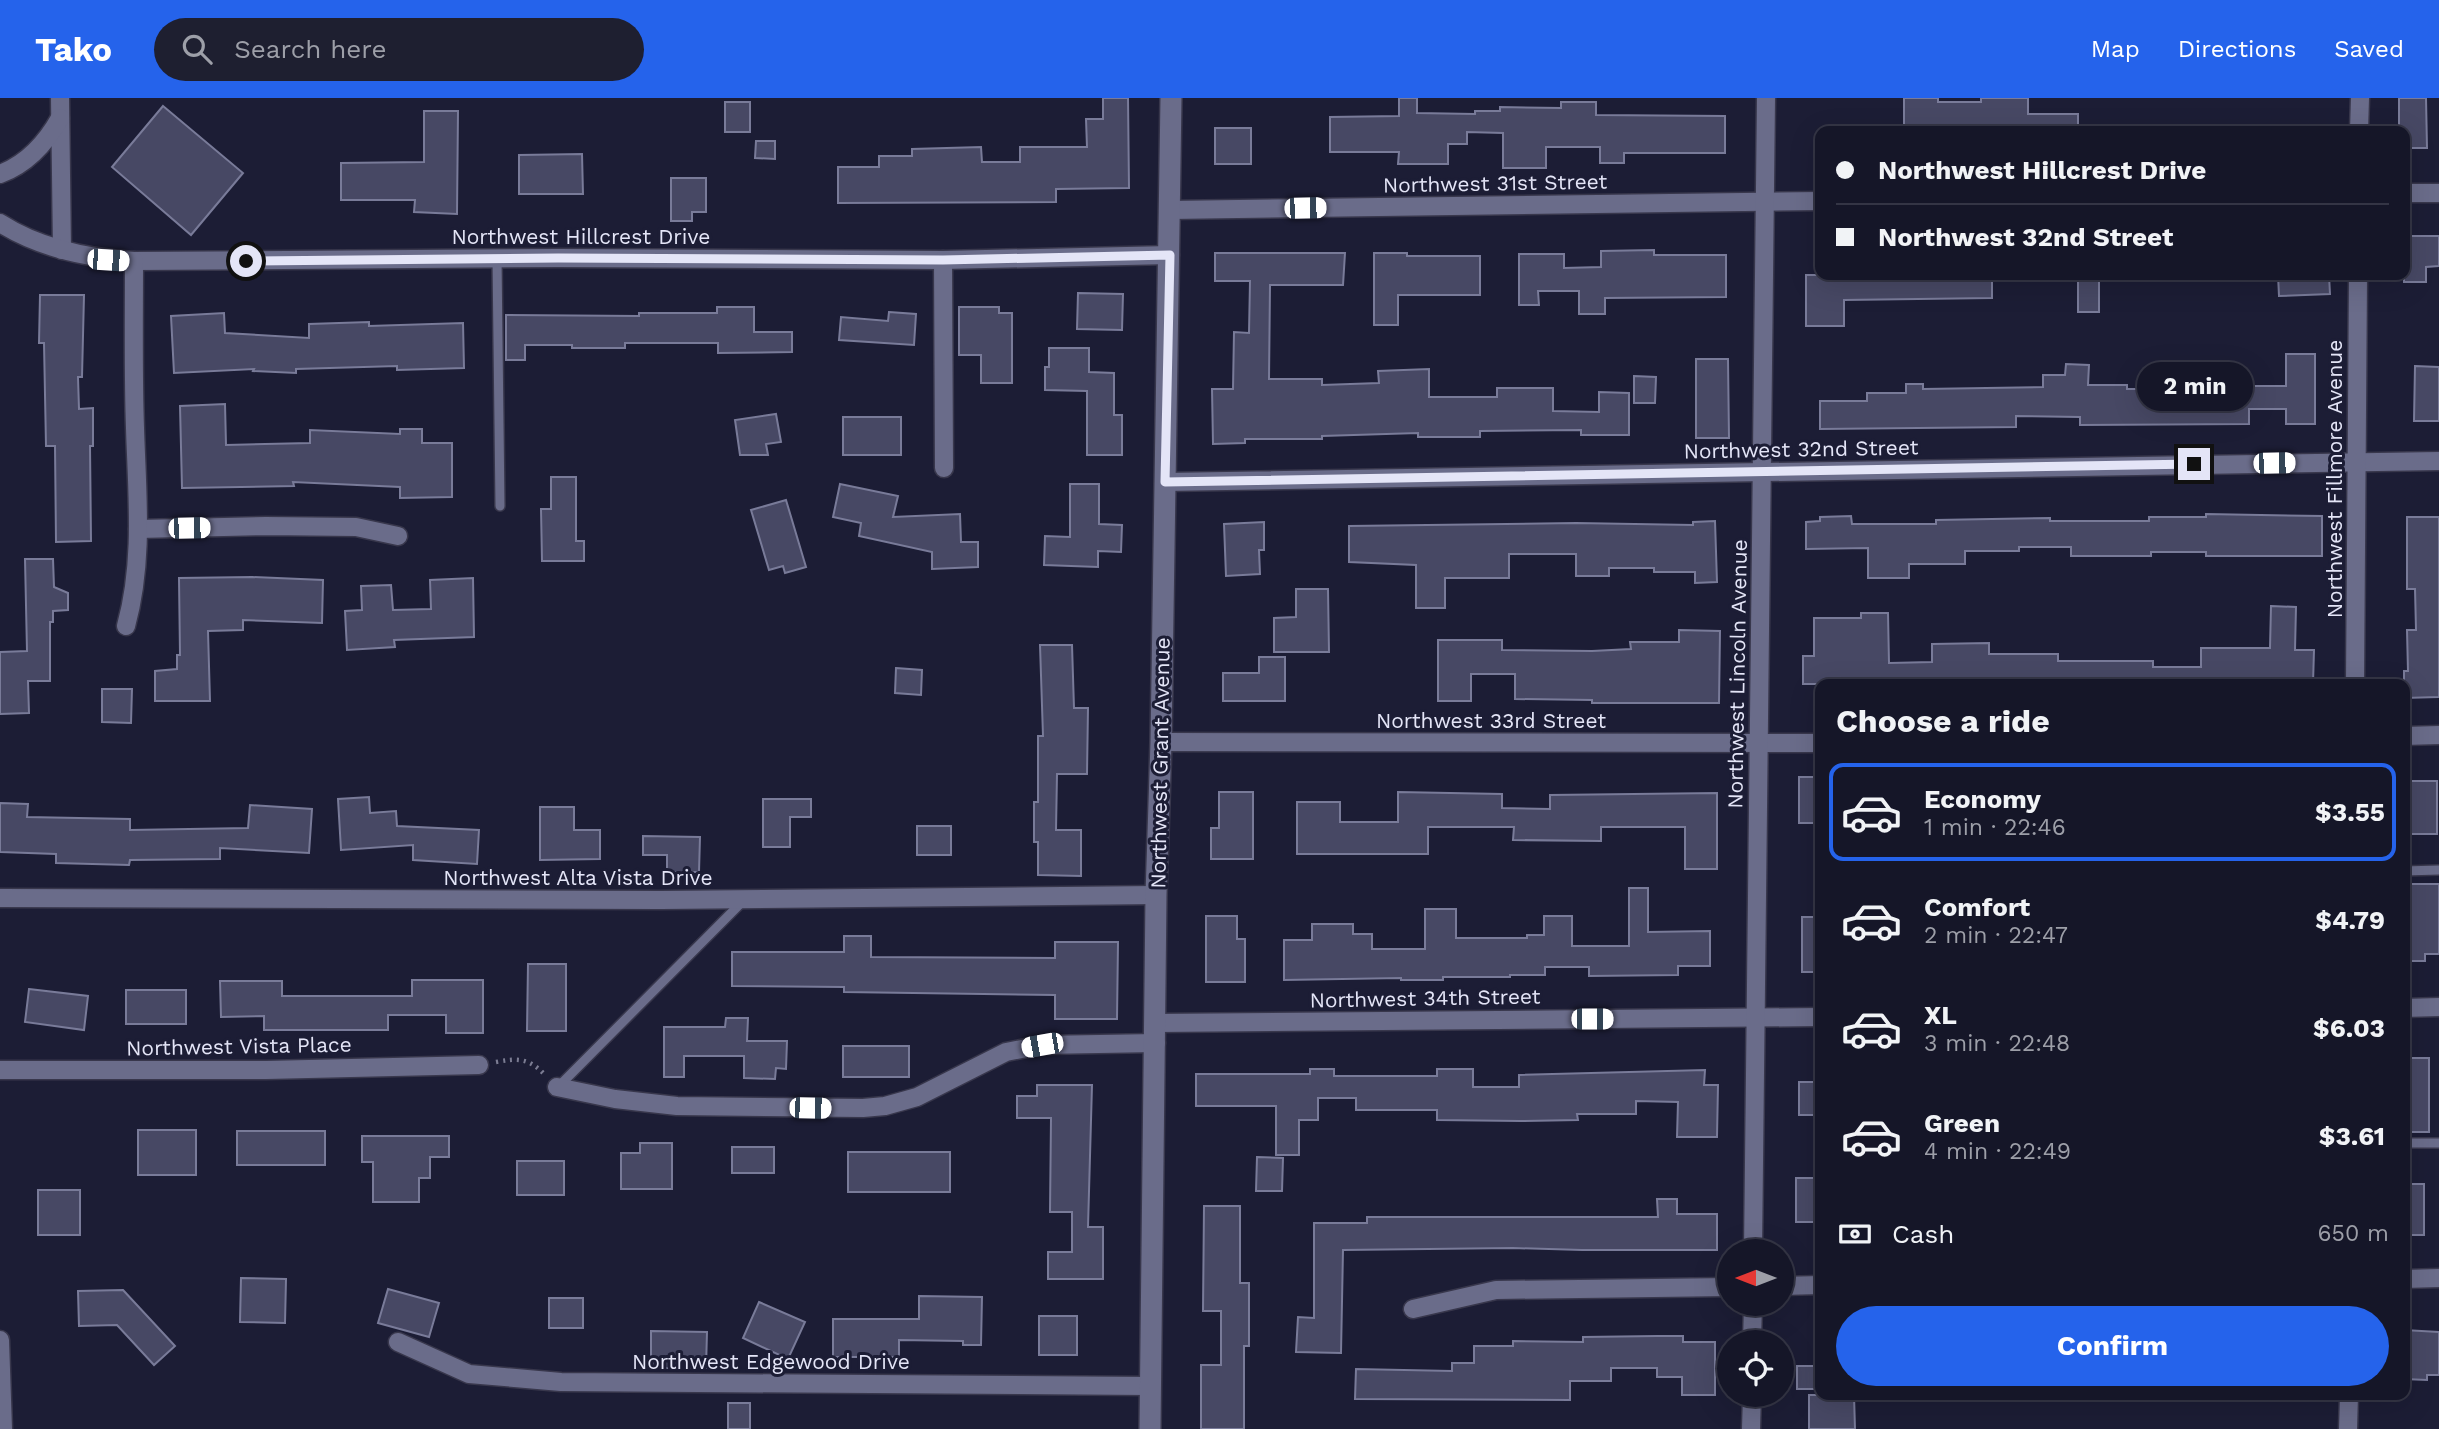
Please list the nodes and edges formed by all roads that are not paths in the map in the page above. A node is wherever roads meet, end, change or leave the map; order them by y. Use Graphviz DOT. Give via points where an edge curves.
graph roads {
  1 [pos="60,98"];
  2 [pos="1171,98"];
  3 [pos="1766,98"];
  4 [pos="2360,98"];
  5 [pos="60,118"];
  6 [pos="2359,126"];
  7 [pos="0,174"];
  8 [pos="2410,193"];
  9 [pos="2439,193"];
  10 [pos="1815,201"];
  11 [pos="1764,202"];
  12 [pos="1170,210"];
  13 [pos="0,223"];
  14 [pos="62,250"];
  15 [pos="1170,255"];
  16 [pos="497,259"];
  17 [pos="943,260"];
  18 [pos="134,261"];
  19 [pos="2358,280"];
  20 [pos="2355,461"];
  21 [pos="2439,461"];
  22 [pos="944,468"];
  23 [pos="1762,473"];
  24 [pos="1165,482"];
  25 [pos="500,506"];
  26 [pos="138,529"];
  27 [pos="398,536"];
  28 [pos="126,626"];
  29 [pos="2355,679"];
  30 [pos="2439,735"];
  31 [pos="2410,736"];
  32 [pos="1161,742"];
  33 [pos="1815,743"];
  34 [pos="1758,744"];
  35 [pos="2439,870"];
  36 [pos="2410,871"];
  37 [pos="1156,895"];
  38 [pos="0,898"];
  39 [pos="745,899"];
  40 [pos="2439,1007"];
  41 [pos="2410,1008"];
  42 [pos="1815,1017"];
  43 [pos="1755,1018"];
  44 [pos="1156,1033"];
  45 [pos="479,1065"];
  46 [pos="0,1070"];
  47 [pos="557,1087"];
  48 [pos="2410,1143"];
  49 [pos="2439,1143"];
  50 [pos="1753,1239"];
  51 [pos="2439,1278"];
  52 [pos="2410,1279"];
  53 [pos="1794,1286"];
  54 [pos="1815,1286"];
  55 [pos="1717,1287"];
  56 [pos="1413,1309"];
  57 [pos="0,1340"];
  58 [pos="398,1342"];
  59 [pos="1150,1385"];
  60 [pos="2349,1400"];
  61 [pos="1752,1407"];
  62 [pos="3,1429"];
  63 [pos="1150,1429"];
  64 [pos="1751,1429"];
  65 [pos="2348,1429"];
  1 -- 5 [label="street"];
  2 -- 12 [label="street, Northwest Grant Avenue"];
  3 -- 11 [label="street, Northwest Lincoln Avenue"];
  4 -- 6 [label="street"];
  5 -- 7 [label="street" via="31,156"];
  5 -- 14 [label="street"];
  8 -- 9 [label="street"];
  10 -- 11 [label="street, Northwest 31st Street"];
  11 -- 12 [label="street, Northwest 31st Street"];
  11 -- 23 [label="street, Northwest Lincoln Avenue"];
  12 -- 15 [label="street, Northwest Grant Avenue"];
  13 -- 14 [label="street, Northwest Hillcrest Drive"];
  14 -- 18 [label="street, Northwest Hillcrest Drive"];
  15 -- 17 [label="street, Northwest Hillcrest Drive"];
  15 -- 24 [label="street, Northwest Grant Avenue"];
  16 -- 17 [label="street, Northwest Hillcrest Drive"];
  16 -- 18 [label="street, Northwest Hillcrest Drive"];
  16 -- 25 [label="lane"];
  17 -- 22 [label="street"];
  18 -- 26 [label="street"];
  19 -- 20 [label="street, Northwest Fillmore Avenue"];
  20 -- 21 [label="street, Northwest 32nd Street"];
  20 -- 23 [label="street, Northwest 32nd Street"];
  20 -- 29 [label="street, Northwest Fillmore Avenue"];
  23 -- 24 [label="street, Northwest 32nd Street"];
  23 -- 34 [label="street, Northwest Lincoln Avenue"];
  24 -- 32 [label="street, Northwest Grant Avenue"];
  26 -- 27 [label="street" via="356,527"];
  26 -- 28 [label="street" via="137,573"];
  30 -- 31 [label="street"];
  32 -- 34 [label="street, Northwest 33rd Street"];
  32 -- 37 [label="street, Northwest Grant Avenue"];
  33 -- 34 [label="street, Northwest 33rd Street"];
  34 -- 43 [label="street, Northwest Lincoln Avenue"];
  35 -- 36 [label="lane"];
  37 -- 39 [label="street, Northwest Alta Vista Drive"];
  37 -- 44 [label="street, Northwest Grant Avenue"];
  38 -- 39 [label="street, Northwest Alta Vista Drive"];
  39 -- 47 [label="lane"];
  40 -- 41 [label="street"];
  42 -- 43 [label="street, Northwest 34th Street"];
  43 -- 44 [label="street, Northwest 34th Street"];
  43 -- 50 [label="street, Northwest Lincoln Avenue"];
  44 -- 47 [label="street, Northwest 34th Street" via="1006,1052 917,1097 863,1108 677,1106"];
  44 -- 59 [label="street, Northwest Grant Avenue"];
  45 -- 46 [label="street, Northwest Vista Place"];
  48 -- 49 [label="lane"];
  51 -- 52 [label="street"];
  53 -- 54 [label="street"];
  55 -- 56 [label="street" via="1496,1290"];
  57 -- 62 [label="street"];
  58 -- 59 [label="street, Northwest Edgewood Drive" via="469,1374 561,1382"];
  59 -- 63 [label="street, Northwest Grant Avenue"];
  60 -- 65 [label="street"];
  61 -- 64 [label="street"];
}
